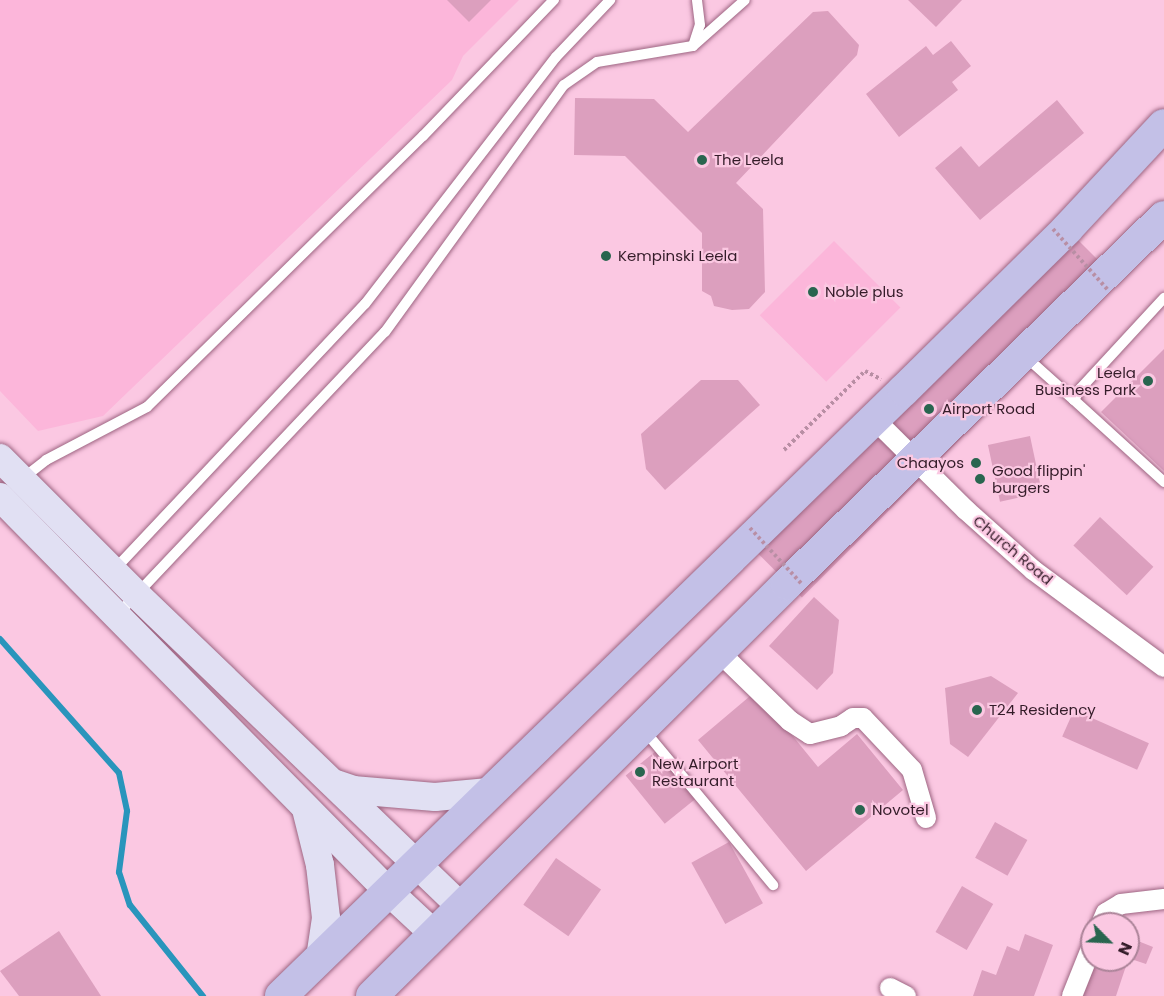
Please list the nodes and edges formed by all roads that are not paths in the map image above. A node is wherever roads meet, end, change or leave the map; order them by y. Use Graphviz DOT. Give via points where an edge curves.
graph roads {
  1 [pos="554,0"];
  2 [pos="610,0"];
  3 [pos="697,0"];
  4 [pos="745,0"];
  5 [pos="693,46"];
  6 [pos="1164,125"];
  7 [pos="1164,218"];
  8 [pos="1164,298"];
  9 [pos="1024,356"];
  10 [pos="1074,400"];
  11 [pos="874,419"];
  12 [pos="0,458"];
  13 [pos="916,460"];
  14 [pos="22,479"];
  15 [pos="1164,482"];
  16 [pos="0,497"];
  17 [pos="103,581"];
  18 [pos="137,595"];
  19 [pos="117,615"];
  20 [pos="718,652"];
  21 [pos="1164,667"];
  22 [pos="642,728"];
  23 [pos="334,783"];
  24 [pos="489,792"];
  25 [pos="305,807"];
  26 [pos="926,818"];
  27 [pos="417,862"];
  28 [pos="773,885"];
  29 [pos="389,892"];
  30 [pos="1164,899"];
  31 [pos="461,907"];
  32 [pos="1108,912"];
  33 [pos="434,934"];
  34 [pos="320,958"];
  35 [pos="1082,972"];
  36 [pos="281,996"];
  37 [pos="372,996"];
  38 [pos="1072,996"];
  1 -- 14 [label="lane" via="415,144 147,407 46,460"];
  2 -- 17 [label="lane" via="556,57 365,304"];
  3 -- 5 [label="lane" via="700,25"];
  4 -- 5 [label="lane"];
  5 -- 18 [label="lane" via="597,62 564,85 385,332"];
  6 -- 11 [label="main road" via="1067,229"];
  7 -- 9 [label="main road"];
  8 -- 10 [label="lane"];
  9 -- 10 [label="lane"];
  9 -- 13 [label="main road"];
  10 -- 15 [label="lane"];
  11 -- 13 [label="street, Church Road"];
  11 -- 24 [label="main road"];
  12 -- 14 [label="main road"];
  13 -- 20 [label="main road"];
  13 -- 21 [label="street, Church Road" via="1032,570"];
  14 -- 17 [label="main road"];
  16 -- 17 [label="main road"];
  17 -- 18 [label="main road"];
  17 -- 19 [label="main road"];
  18 -- 19 [label="lane"];
  18 -- 23 [label="main road"];
  19 -- 25 [label="main road"];
  20 -- 22 [label="main road"];
  20 -- 26 [label="street" via="790,721 810,734 863,718 912,770"];
  22 -- 28 [label="lane"];
  22 -- 31 [label="main road"];
  23 -- 24 [label="main road" via="353,790 435,797"];
  23 -- 27 [label="main road"];
  24 -- 27 [label="main road"];
  25 -- 29 [label="main road"];
  25 -- 34 [label="main road" via="320,866 326,918"];
  27 -- 29 [label="main road"];
  27 -- 31 [label="main road"];
  29 -- 33 [label="main road"];
  29 -- 34 [label="main road"];
  30 -- 32 [label="street" via="1120,904"];
  31 -- 33 [label="main road"];
  33 -- 37 [label="main road"];
  34 -- 36 [label="main road"];
  35 -- 38 [label="street"];
}
